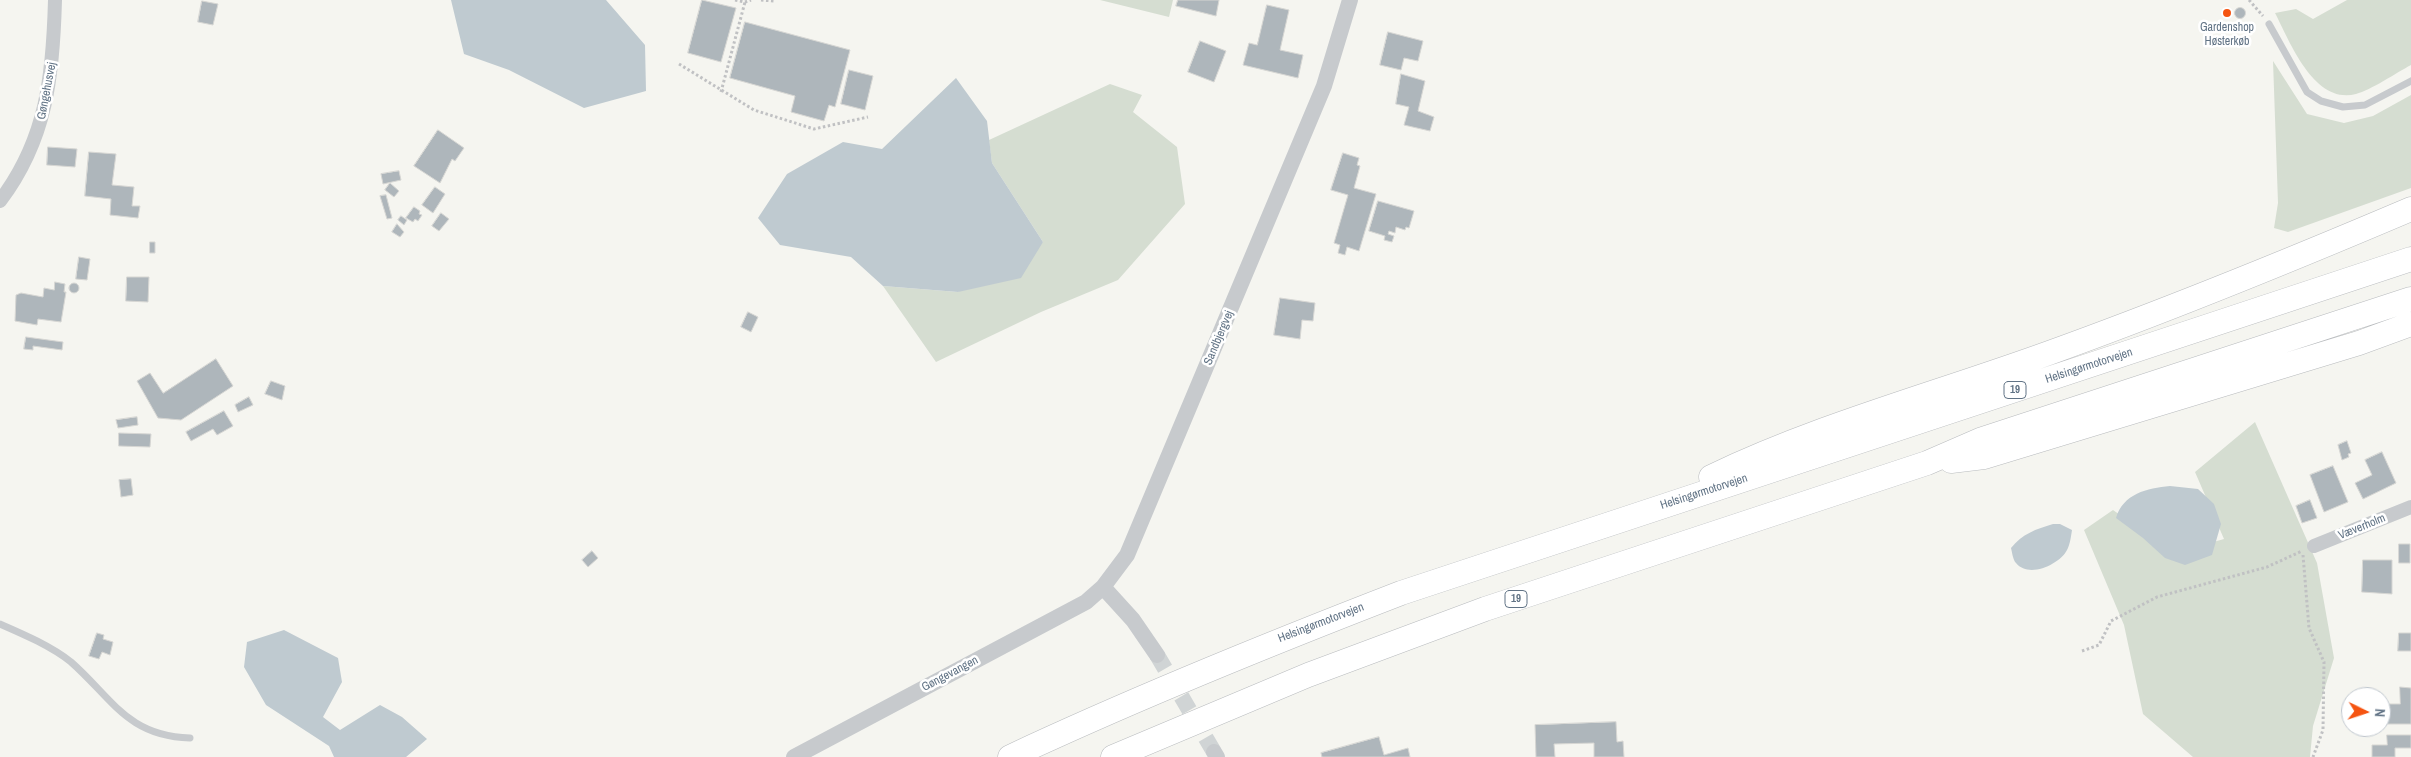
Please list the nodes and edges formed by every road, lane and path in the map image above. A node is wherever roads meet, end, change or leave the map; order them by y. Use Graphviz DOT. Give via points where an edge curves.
graph roads {
  1 [pos="55,0"];
  2 [pos="735,0"];
  3 [pos="751,0"];
  4 [pos="761,0"];
  5 [pos="774,0"];
  6 [pos="1350,0"];
  7 [pos="2249,0"];
  8 [pos="745,2"];
  9 [pos="2270,24"];
  10 [pos="679,64"];
  11 [pos="2411,81"];
  12 [pos="721,92"];
  13 [pos="868,117"];
  14 [pos="0,201"];
  15 [pos="2411,209"];
  16 [pos="2411,260"];
  17 [pos="2411,299"];
  18 [pos="2411,324"];
  19 [pos="1927,463"];
  20 [pos="2411,507"];
  21 [pos="1619,520"];
  22 [pos="2308,549"];
  23 [pos="1103,587"];
  24 [pos="0,624"];
  25 [pos="2082,651"];
  26 [pos="1157,655"];
  27 [pos="190,738"];
  28 [pos="794,757"];
  29 [pos="1010,757"];
  30 [pos="1113,757"];
  31 [pos="2313,757"];
  1 -- 14 [label="street, Gøngehusvej" via="54,56 43,118 26,161"];
  2 -- 8 [label="path"];
  3 -- 8 [label="path"];
  4 -- 5 [label="path"];
  6 -- 23 [label="street, Sandbjergvej" via="1324,86 1199,385 1127,555"];
  7 -- 9 [label="path"];
  8 -- 12 [label="path"];
  9 -- 11 [label="lane" via="2307,92 2321,101 2343,108 2365,105"];
  10 -- 12 [label="path"];
  12 -- 13 [label="path" via="754,110 814,129"];
  15 -- 21 [label="highway" via="2187,302 2048,354 1764,452"];
  16 -- 21 [label="highway, Helsingørmotorvejen / 19"];
  17 -- 19 [label="highway, 19" via="1980,440"];
  18 -- 19 [label="highway" via="1984,457"];
  19 -- 30 [label="highway, 19" via="1485,609 1308,675"];
  20 -- 22 [label="street, Væverholm"];
  21 -- 29 [label="highway, Helsingørmotorvejen / 19" via="1400,593 1228,660"];
  22 -- 25 [label="path" via="2267,567 2156,597 2112,620 2099,645"];
  22 -- 31 [label="path" via="2309,628 2324,662 2323,730"];
  23 -- 26 [label="street" via="1133,620"];
  23 -- 28 [label="street, Gøngevangen" via="1086,602"];
  24 -- 27 [label="lane" via="70,662 101,695 133,722 169,738"];
}
